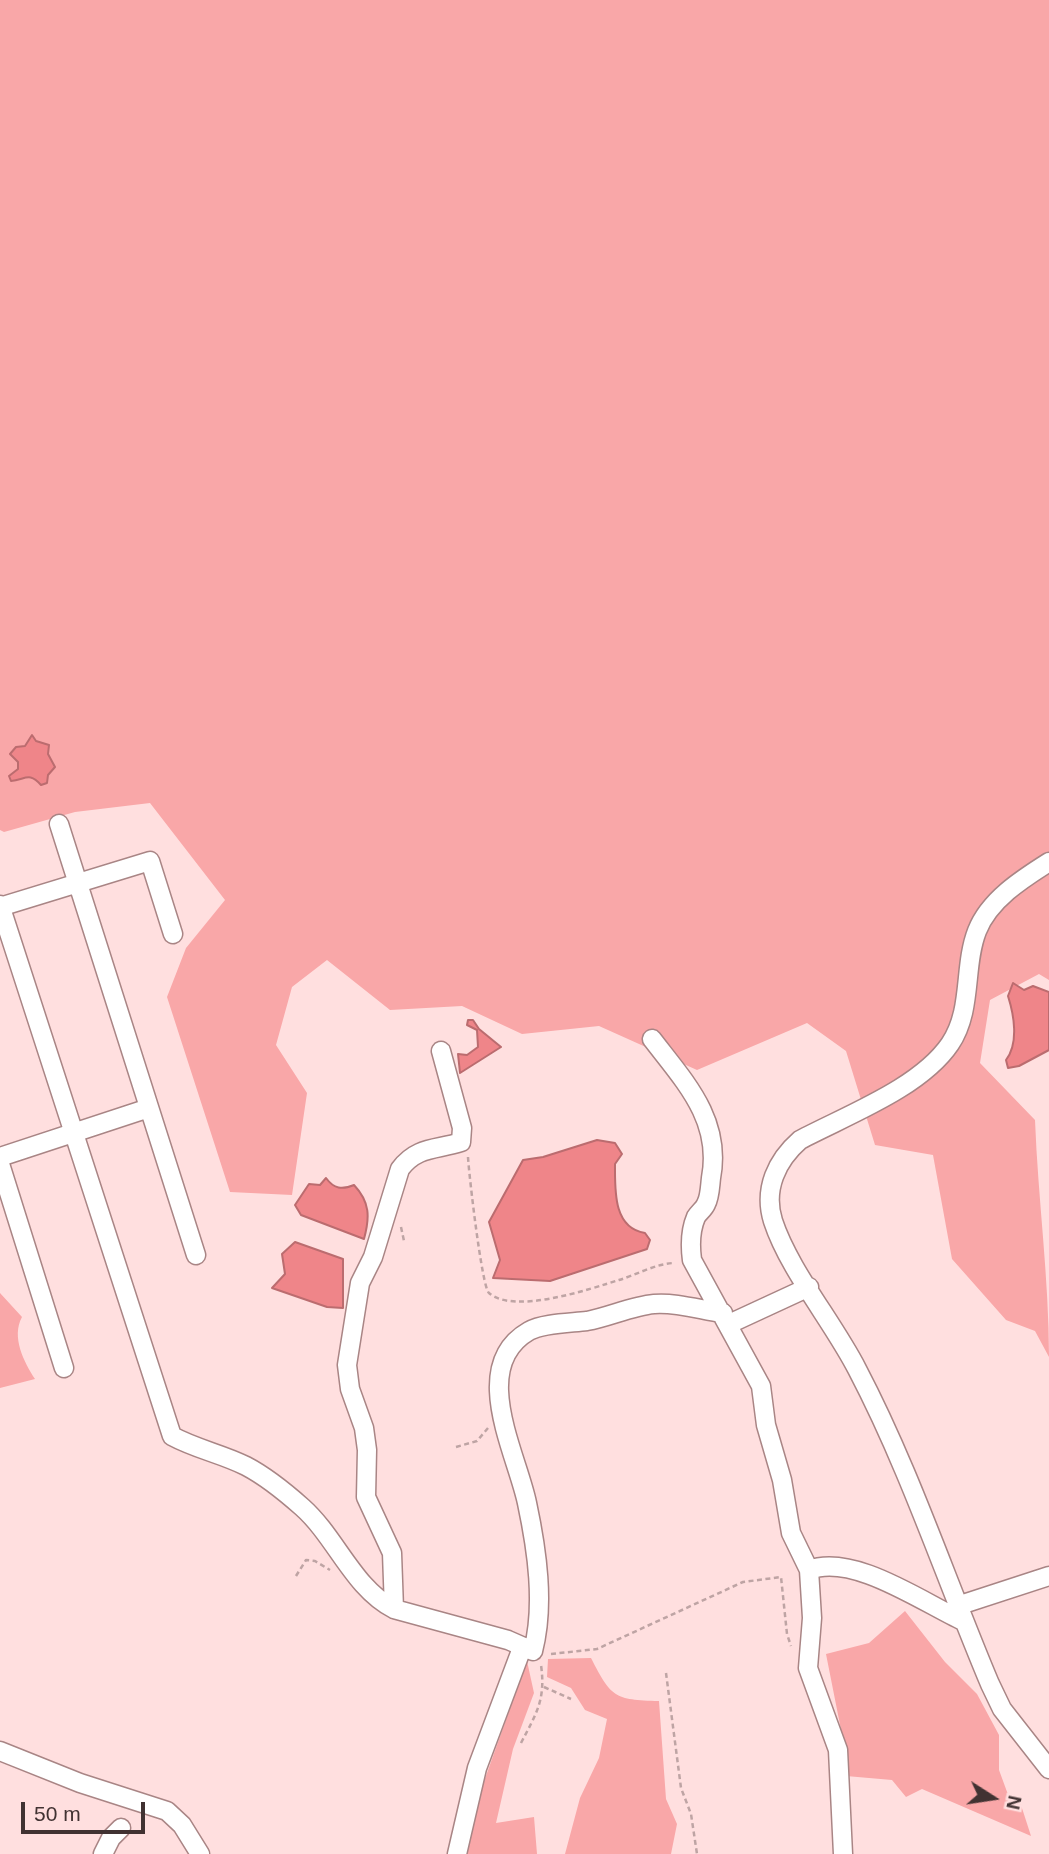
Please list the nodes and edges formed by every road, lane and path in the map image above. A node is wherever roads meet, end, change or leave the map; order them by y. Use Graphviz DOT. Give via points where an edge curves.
graph roads {
  1 [pos="60,824"];
  2 [pos="1049,862"];
  3 [pos="77,883"];
  4 [pos="0,906"];
  5 [pos="173,934"];
  6 [pos="652,1039"];
  7 [pos="441,1051"];
  8 [pos="149,1108"];
  9 [pos="73,1133"];
  10 [pos="461,1142"];
  11 [pos="0,1157"];
  12 [pos="0,1164"];
  13 [pos="196,1255"];
  14 [pos="699,1271"];
  15 [pos="809,1287"];
  16 [pos="726,1319"];
  17 [pos="64,1368"];
  18 [pos="500,1415"];
  19 [pos="456,1447"];
  20 [pos="808,1570"];
  21 [pos="1049,1576"];
  22 [pos="394,1609"];
  23 [pos="960,1613"];
  24 [pos="791,1646"];
  25 [pos="531,1650"];
  26 [pos="666,1673"];
  27 [pos="544,1687"];
  28 [pos="571,1699"];
  29 [pos="521,1743"];
  30 [pos="0,1751"];
  31 [pos="1049,1769"];
  32 [pos="121,1828"];
  33 [pos="103,1854"];
  34 [pos="200,1854"];
  35 [pos="457,1854"];
  36 [pos="697,1854"];
  37 [pos="843,1854"];
  1 -- 3 [label="street"];
  2 -- 15 [label="street" via="992,907 977,931 958,1029 929,1070 800,1140 783,1155 772,1179 773,1219"];
  3 -- 4 [label="street"];
  3 -- 5 [label="street" via="150,861"];
  3 -- 8 [label="street"];
  4 -- 9 [label="street"];
  6 -- 14 [label="street" via="695,1095 707,1115 713,1139 714,1163 706,1205 697,1216 690,1242"];
  7 -- 10 [label="street" via="462,1128"];
  8 -- 9 [label="street"];
  8 -- 13 [label="street"];
  9 -- 11 [label="street"];
  9 -- 22 [label="street" via="172,1436 271,1480 306,1510 377,1600"];
  10 -- 14 [label="path" via="468,1153 470,1193 484,1263 482,1280 486,1292 497,1298 523,1302 560,1295 670,1263"];
  10 -- 22 [label="street" via="423,1149 400,1169 360,1283 353,1321 349,1389 368,1450 366,1497 392,1553"];
  12 -- 17 [label="street"];
  14 -- 16 [label="street"];
  15 -- 16 [label="street"];
  15 -- 23 [label="street" via="876,1410"];
  16 -- 18 [label="street" via="654,1304 614,1316 530,1330 508,1350 500,1380"];
  16 -- 20 [label="street" via="761,1386 791,1533"];
  18 -- 19 [label="path" via="477,1441"];
  18 -- 25 [label="street" via="527,1502 537,1573 539,1628"];
  20 -- 23 [label="street" via="824,1564 848,1568"];
  20 -- 37 [label="street" via="812,1618 808,1668 838,1750"];
  21 -- 23 [label="street"];
  22 -- 25 [label="street"];
  23 -- 31 [label="street" via="1002,1709"];
  24 -- 25 [label="path" via="781,1577 743,1582 597,1649 556,1654"];
  25 -- 27 [label="path"];
  25 -- 35 [label="street" via="477,1769"];
  26 -- 36 [label="path" via="681,1788 691,1814"];
  27 -- 28 [label="path"];
  27 -- 29 [label="path" via="540,1706"];
  30 -- 34 [label="street" via="167,1811"];
  32 -- 33 [label="street"];
}
